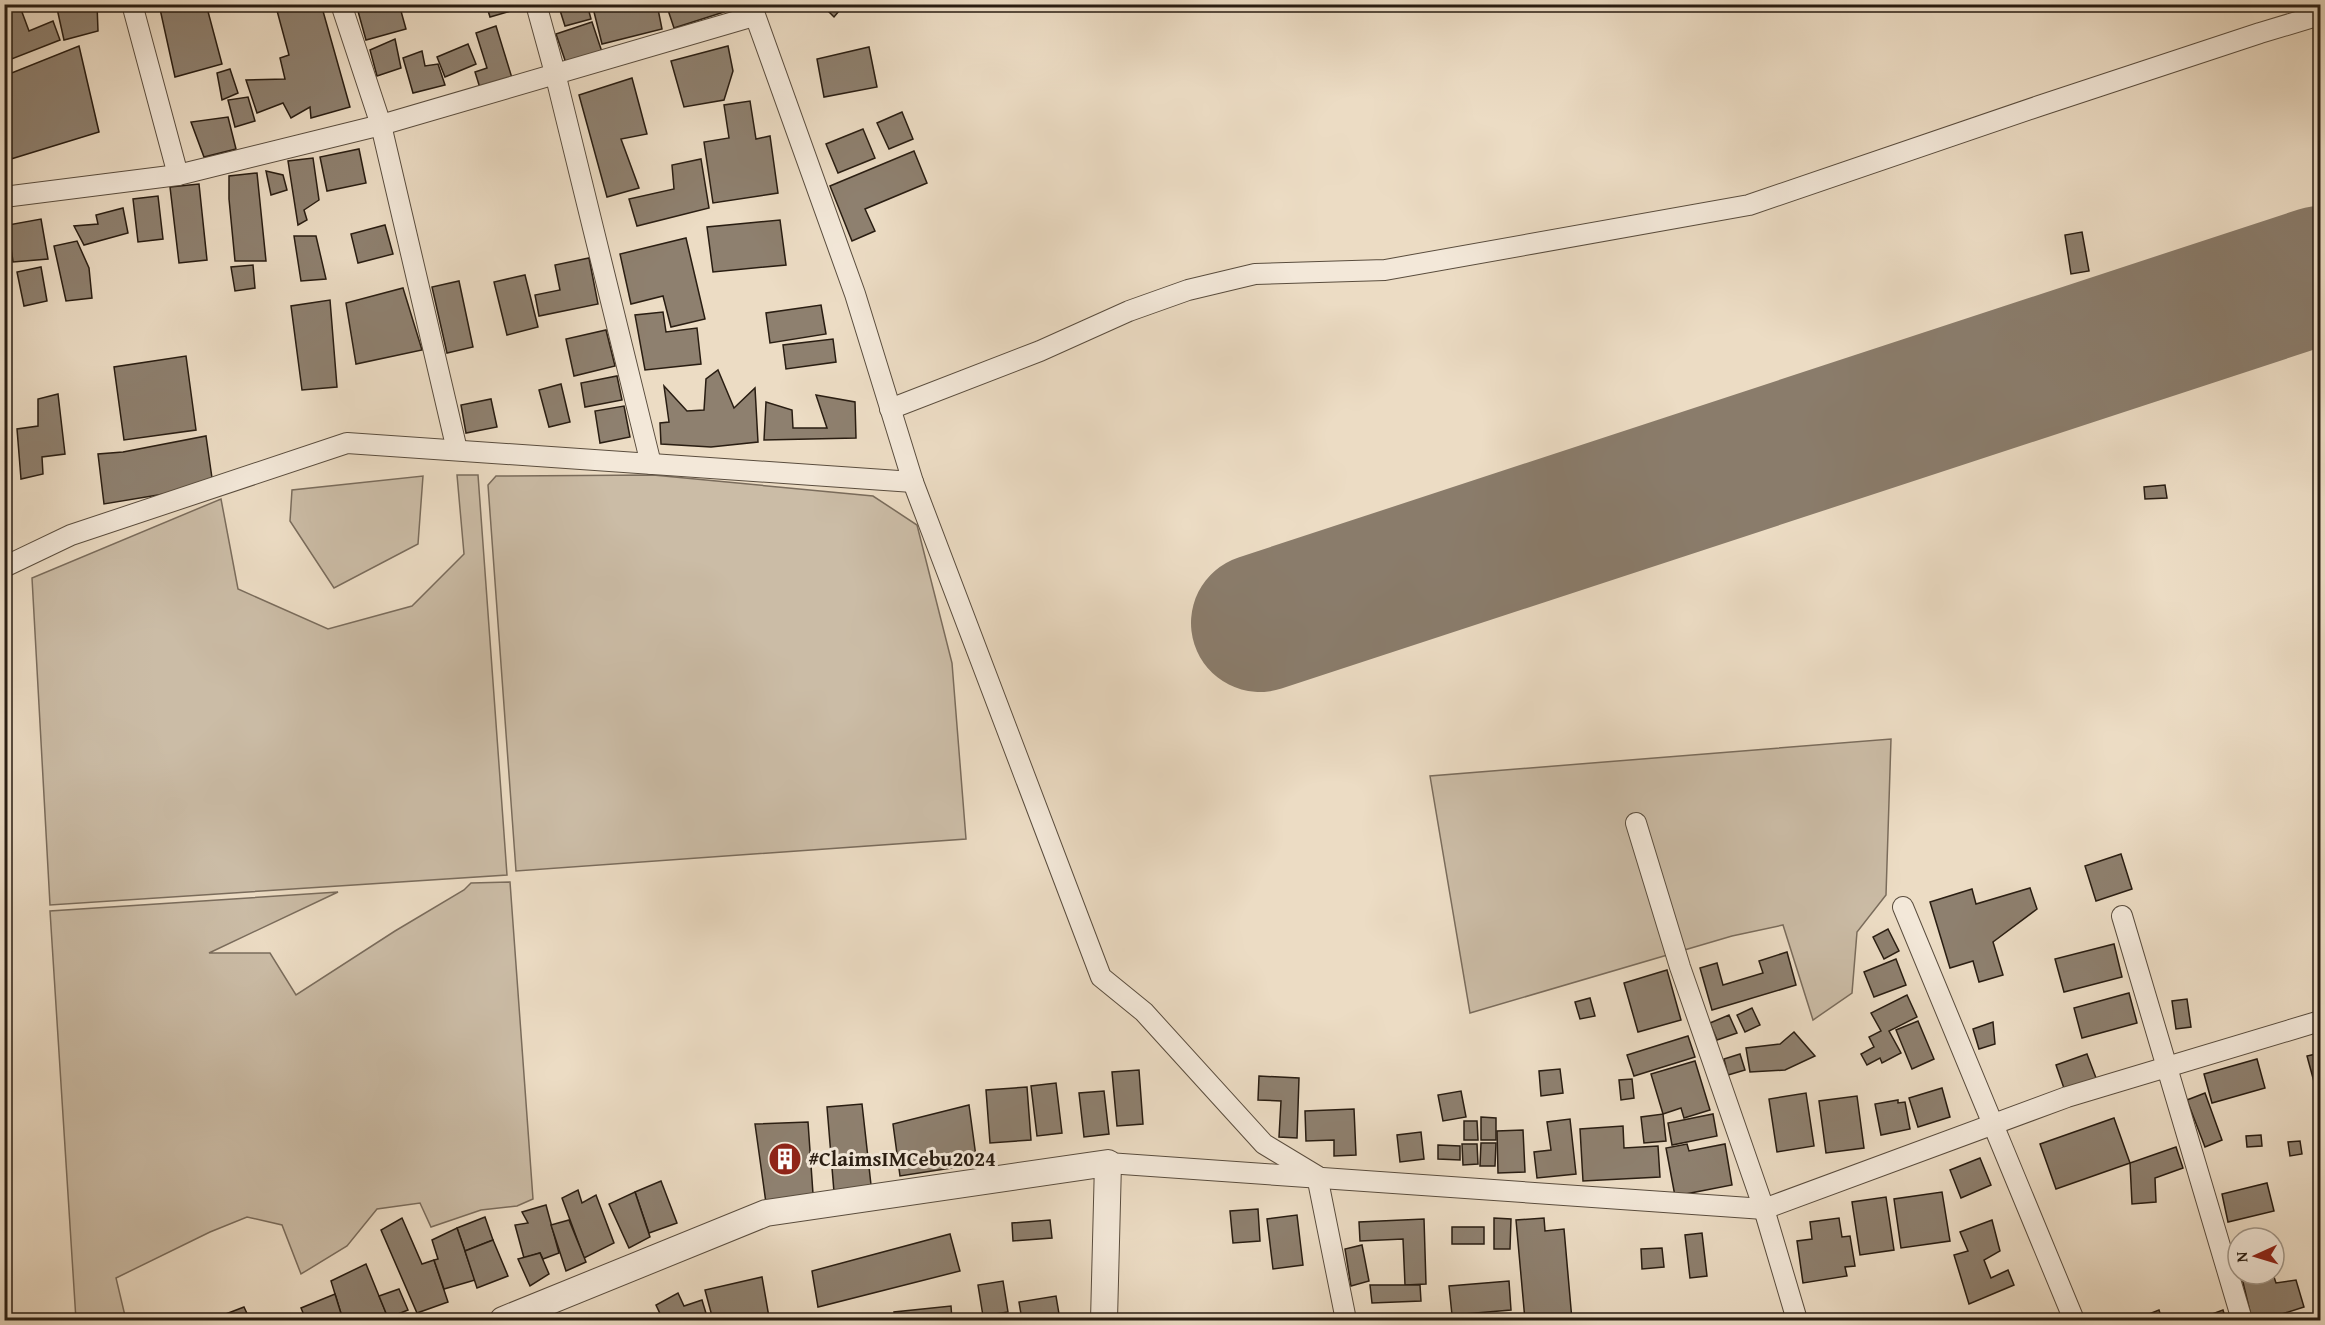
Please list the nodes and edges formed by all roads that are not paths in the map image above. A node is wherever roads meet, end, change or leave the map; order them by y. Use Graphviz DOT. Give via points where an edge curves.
graph roads {
  1 [pos="132,4"];
  2 [pos="341,4"];
  3 [pos="536,4"];
  4 [pos="752,10"];
  5 [pos="2320,15"];
  6 [pos="555,73"];
  7 [pos="381,125"];
  8 [pos="178,175"];
  9 [pos="4,198"];
  10 [pos="890,409"];
  11 [pos="457,450"];
  12 [pos="651,464"];
  13 [pos="914,482"];
  14 [pos="4,567"];
  15 [pos="1636,823"];
  16 [pos="1903,907"];
  17 [pos="2122,916"];
  18 [pos="2320,1021"];
  19 [pos="2167,1068"];
  20 [pos="1994,1125"];
  21 [pos="1108,1163"];
  22 [pos="1317,1176"];
  23 [pos="1764,1209"];
  24 [pos="502,1320"];
  25 [pos="1104,1320"];
  26 [pos="1346,1320"];
  27 [pos="1797,1320"];
  28 [pos="2074,1320"];
  29 [pos="2242,1320"];
  1 -- 8 [label="street"];
  2 -- 7 [label="street"];
  3 -- 6 [label="street"];
  4 -- 6 [label="street"];
  4 -- 10 [label="street" via="855,294"];
  5 -- 10 [label="street" via="1749,205 1385,270 1255,274 1188,290"];
  6 -- 7 [label="street"];
  6 -- 12 [label="street"];
  7 -- 8 [label="street"];
  7 -- 11 [label="street"];
  8 -- 9 [label="street"];
  10 -- 13 [label="street"];
  11 -- 12 [label="street"];
  11 -- 14 [label="street" via="347,443 70,535"];
  12 -- 13 [label="street"];
  13 -- 22 [label="street" via="1101,976 1144,1012 1264,1144"];
  15 -- 23 [label="street" via="1680,967"];
  16 -- 20 [label="street"];
  17 -- 19 [label="street"];
  18 -- 19 [label="street"];
  19 -- 20 [label="street" via="2067,1097"];
  19 -- 29 [label="street"];
  20 -- 23 [label="street"];
  20 -- 28 [label="street"];
  21 -- 22 [label="street"];
  21 -- 24 [label="street" via="766,1213"];
  21 -- 25 [label="street"];
  22 -- 23 [label="street"];
  22 -- 26 [label="street"];
  23 -- 27 [label="street"];
}
